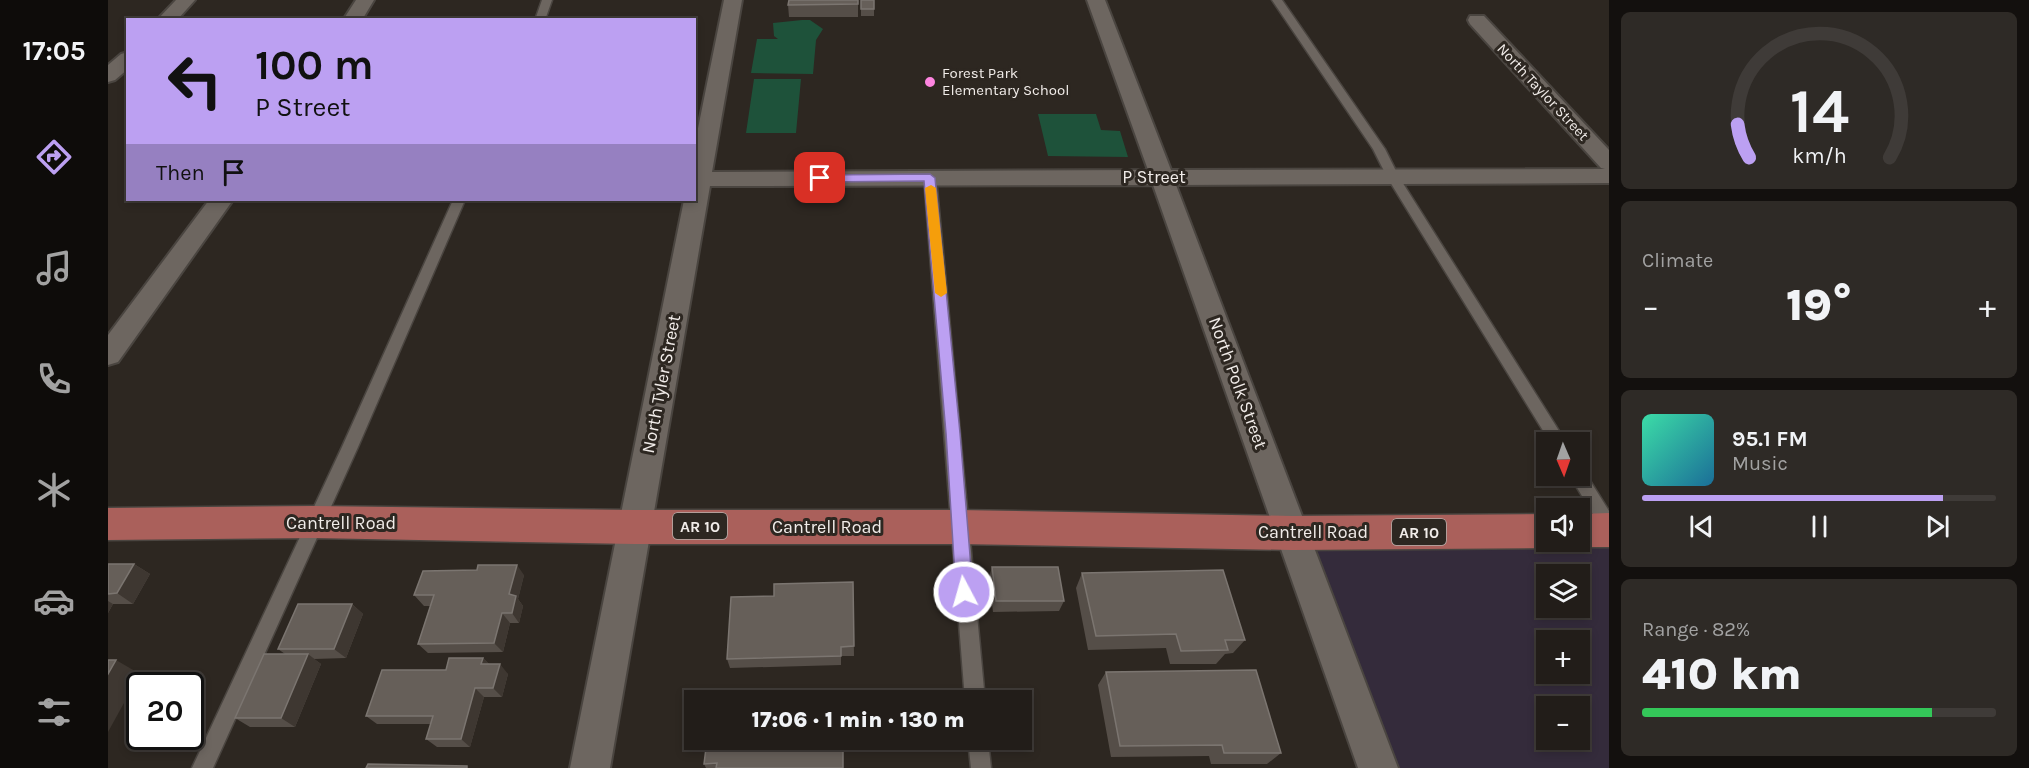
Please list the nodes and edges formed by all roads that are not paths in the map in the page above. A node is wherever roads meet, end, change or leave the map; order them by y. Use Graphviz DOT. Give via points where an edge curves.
graph roads {
  1 [pos="186,0"];
  2 [pos="365,0"];
  3 [pos="547,0"];
  4 [pos="733,0"];
  5 [pos="1096,0"];
  6 [pos="1277,0"];
  7 [pos="168,18"];
  8 [pos="353,18"];
  9 [pos="541,18"];
  10 [pos="1477,20"];
  11 [pos="126,59"];
  12 [pos="108,76"];
  13 [pos="1609,163"];
  14 [pos="1609,176"];
  15 [pos="1160,177"];
  16 [pos="1393,177"];
  17 [pos="930,178"];
  18 [pos="700,179"];
  19 [pos="696,200"];
  20 [pos="220,201"];
  21 [pos="459,201"];
  22 [pos="696,201"];
  23 [pos="108,355"];
  24 [pos="1552,432"];
  25 [pos="1584,486"];
  26 [pos="314,522"];
  27 [pos="108,524"];
  28 [pos="634,527"];
  29 [pos="958,527"];
  30 [pos="1609,528"];
  31 [pos="1590,530"];
  32 [pos="1536,531"];
  33 [pos="1292,533"];
  34 [pos="974,690"];
  35 [pos="979,750"];
  36 [pos="202,768"];
  37 [pos="590,768"];
  38 [pos="981,768"];
  39 [pos="1378,768"];
  1 -- 7 [label="street"];
  2 -- 8 [label="street"];
  3 -- 9 [label="lane"];
  4 -- 18 [label="street, North Tyler Street"];
  5 -- 15 [label="street, North Polk Street"];
  6 -- 16 [label="lane" via="1379,149"];
  10 -- 13 [label="street, North Taylor Street"];
  11 -- 12 [label="street"];
  14 -- 16 [label="street, P Street"];
  15 -- 16 [label="street, P Street"];
  15 -- 17 [label="street, P Street"];
  15 -- 33 [label="street, North Polk Street"];
  16 -- 24 [label="lane"];
  17 -- 18 [label="street, P Street"];
  17 -- 29 [label="lane"];
  18 -- 19 [label="street, North Tyler Street"];
  20 -- 23 [label="street"];
  21 -- 26 [label="lane"];
  22 -- 28 [label="street, North Tyler Street"];
  25 -- 30 [label="lane"];
  26 -- 27 [label="main road, Cantrell Road / AR 10"];
  26 -- 28 [label="main road, Cantrell Road / AR 10"];
  26 -- 36 [label="lane"];
  28 -- 29 [label="main road, Cantrell Road / AR 10"];
  28 -- 37 [label="street, North Tyler Street"];
  29 -- 33 [label="main road, Cantrell Road / AR 10"];
  29 -- 34 [label="lane"];
  30 -- 31 [label="main road"];
  32 -- 33 [label="main road, Cantrell Road / AR 10"];
  33 -- 39 [label="street, North Polk Street"];
  35 -- 38 [label="lane"];
}
